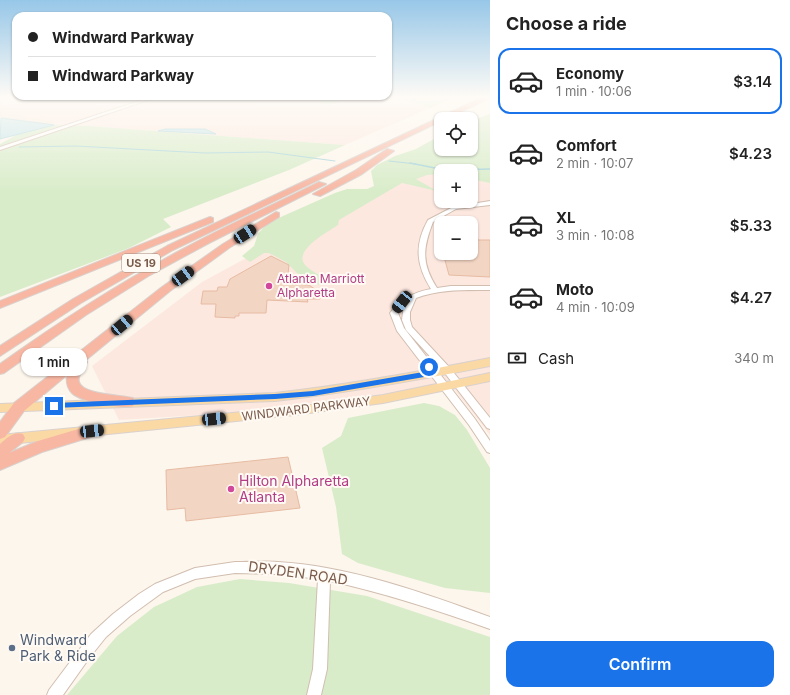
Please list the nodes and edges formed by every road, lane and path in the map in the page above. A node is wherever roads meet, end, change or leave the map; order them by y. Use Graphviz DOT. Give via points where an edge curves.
graph roads {
  1 [pos="50,128"];
  2 [pos="61,128"];
  3 [pos="421,128"];
  4 [pos="434,129"];
  5 [pos="0,145"];
  6 [pos="0,149"];
  7 [pos="390,151"];
  8 [pos="291,190"];
  9 [pos="490,203"];
  10 [pos="490,288"];
  11 [pos="435,290"];
  12 [pos="413,297"];
  13 [pos="0,305"];
  14 [pos="91,351"];
  15 [pos="0,352"];
  16 [pos="490,362"];
  17 [pos="0,370"];
  18 [pos="447,370"];
  19 [pos="434,373"];
  20 [pos="490,378"];
  21 [pos="458,384"];
  22 [pos="445,387"];
  23 [pos="128,402"];
  24 [pos="19,407"];
  25 [pos="0,408"];
  26 [pos="490,425"];
  27 [pos="92,431"];
  28 [pos="0,433"];
  29 [pos="18,438"];
  30 [pos="0,440"];
  31 [pos="490,449"];
  32 [pos="0,452"];
  33 [pos="0,464"];
  34 [pos="324,575"];
  35 [pos="490,623"];
  36 [pos="54,695"];
  37 [pos="314,695"];
  1 -- 5 [label="street"];
  2 -- 6 [label="street"];
  3 -- 8 [label="highway, US 19"];
  4 -- 7 [label="highway, US 19"];
  7 -- 14 [label="highway" via="359,172 266,220 226,246 166,289"];
  7 -- 17 [label="highway, US 19" via="168,261 72,319"];
  8 -- 13 [label="highway"];
  8 -- 15 [label="highway, US 19" via="140,264 77,301"];
  9 -- 11 [label="street" via="455,208 430,221 423,239 420,261"];
  10 -- 11 [label="street"];
  11 -- 12 [label="street"];
  12 -- 18 [label="street" via="405,321"];
  12 -- 19 [label="street" via="402,302 394,313 395,320"];
  14 -- 23 [label="highway" via="77,367 73,376 73,385 78,392"];
  14 -- 24 [label="highway"];
  16 -- 18 [label="main road, WINDWARD PARKWAY"];
  18 -- 19 [label="main road, WINDWARD PARKWAY"];
  18 -- 21 [label="street"];
  19 -- 22 [label="street"];
  19 -- 23 [label="main road, WINDWARD PARKWAY" via="275,397"];
  20 -- 21 [label="main road, WINDWARD PARKWAY"];
  21 -- 22 [label="main road, WINDWARD PARKWAY"];
  21 -- 26 [label="street"];
  22 -- 27 [label="main road, WINDWARD PARKWAY" via="295,411"];
  22 -- 31 [label="street"];
  23 -- 24 [label="main road, WINDWARD PARKWAY"];
  24 -- 25 [label="main road, WINDWARD PARKWAY"];
  24 -- 28 [label="highway"];
  27 -- 29 [label="main road, WINDWARD PARKWAY"];
  27 -- 33 [label="highway" via="38,446"];
  29 -- 30 [label="main road, WINDWARD PARKWAY"];
  29 -- 32 [label="highway"];
  34 -- 35 [label="street, DRYDEN ROAD" via="399,590"];
  34 -- 36 [label="street, DRYDEN ROAD" via="242,566 186,575 147,596 97,639"];
  34 -- 37 [label="street" via="320,669"];
}
